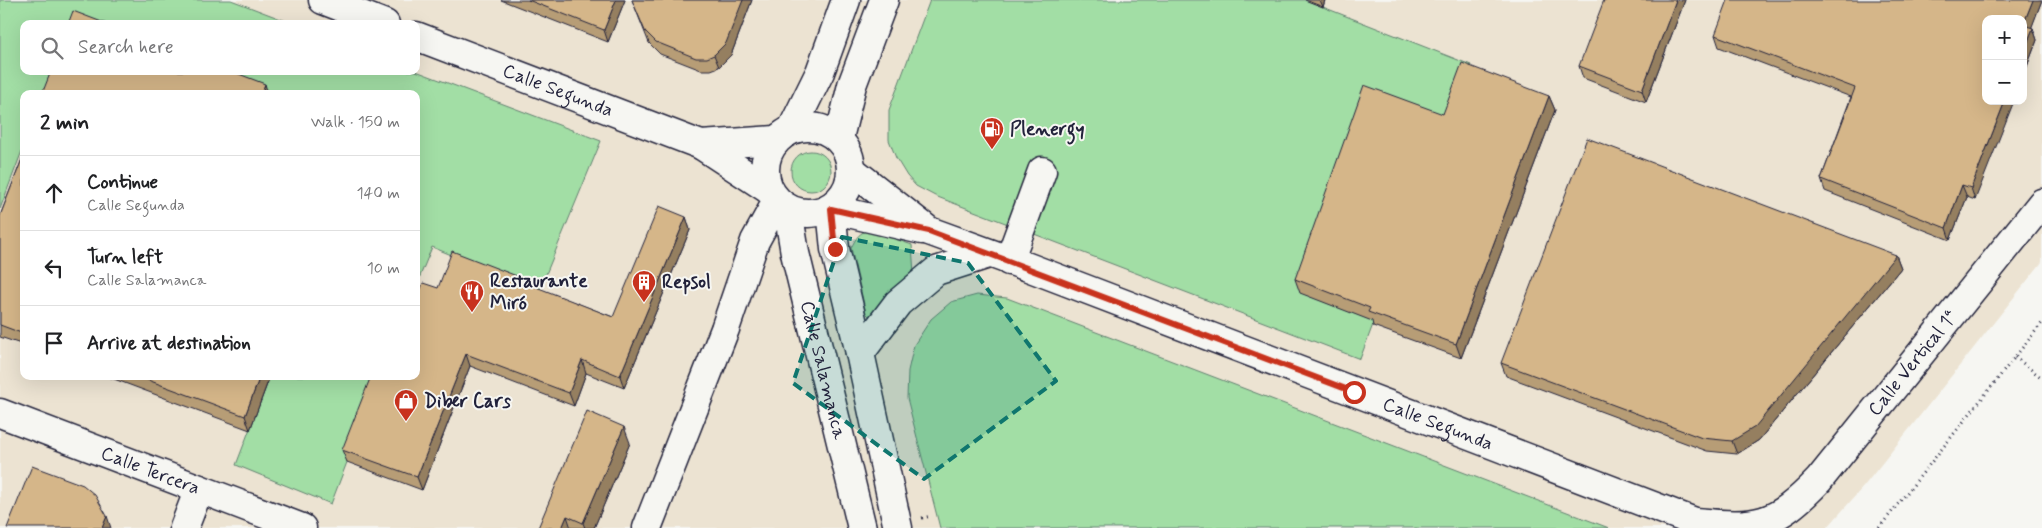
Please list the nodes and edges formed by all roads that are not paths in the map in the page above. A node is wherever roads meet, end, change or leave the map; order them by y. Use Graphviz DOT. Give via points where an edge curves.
graph roads {
  1 [pos="323,0"];
  2 [pos="846,0"];
  3 [pos="884,0"];
  4 [pos="375,20"];
  5 [pos="420,38"];
  6 [pos="784,134"];
  7 [pos="839,138"];
  8 [pos="701,145"];
  9 [pos="853,170"];
  10 [pos="1042,171"];
  11 [pos="778,200"];
  12 [pos="2042,203"];
  13 [pos="831,209"];
  14 [pos="929,231"];
  15 [pos="999,257"];
  16 [pos="860,354"];
  17 [pos="0,412"];
  18 [pos="199,488"];
  19 [pos="1778,516"];
  20 [pos="1736,527"];
  21 [pos="184,528"];
  22 [pos="302,528"];
  23 [pos="647,528"];
  24 [pos="862,528"];
  25 [pos="898,528"];
  1 -- 4 [label="street"];
  2 -- 6 [label="street" via="820,72"];
  3 -- 7 [label="street" via="852,85"];
  5 -- 8 [label="street, Calle Segunda"];
  6 -- 7 [label="street" via="817,127"];
  6 -- 8 [label="street, Calle Segunda"];
  6 -- 11 [label="street" via="765,163"];
  7 -- 9 [label="street" via="848,149"];
  8 -- 11 [label="street, Calle Segunda"];
  9 -- 13 [label="street" via="846,190"];
  9 -- 14 [label="street, Calle Segunda"];
  10 -- 15 [label="street"];
  11 -- 13 [label="street" via="810,214"];
  11 -- 23 [label="street" via="755,241 725,329"];
  11 -- 24 [label="street, Calle Salamanca" via="795,253"];
  12 -- 19 [label="street, Calle Vertical 1ª" via="1819,480"];
  13 -- 14 [label="street, Calle Segunda"];
  13 -- 16 [label="street, Calle Salamanca" via="835,249"];
  14 -- 15 [label="street, Calle Segunda"];
  15 -- 16 [label="street" via="936,271 898,303"];
  15 -- 20 [label="street, Calle Segunda" via="1695,522"];
  16 -- 25 [label="street, Calle Salamanca"];
  17 -- 18 [label="street, Calle Tercera"];
  18 -- 21 [label="street"];
  18 -- 22 [label="street, Calle Tercera"];
  19 -- 20 [label="street, Calle Segunda"];
}
